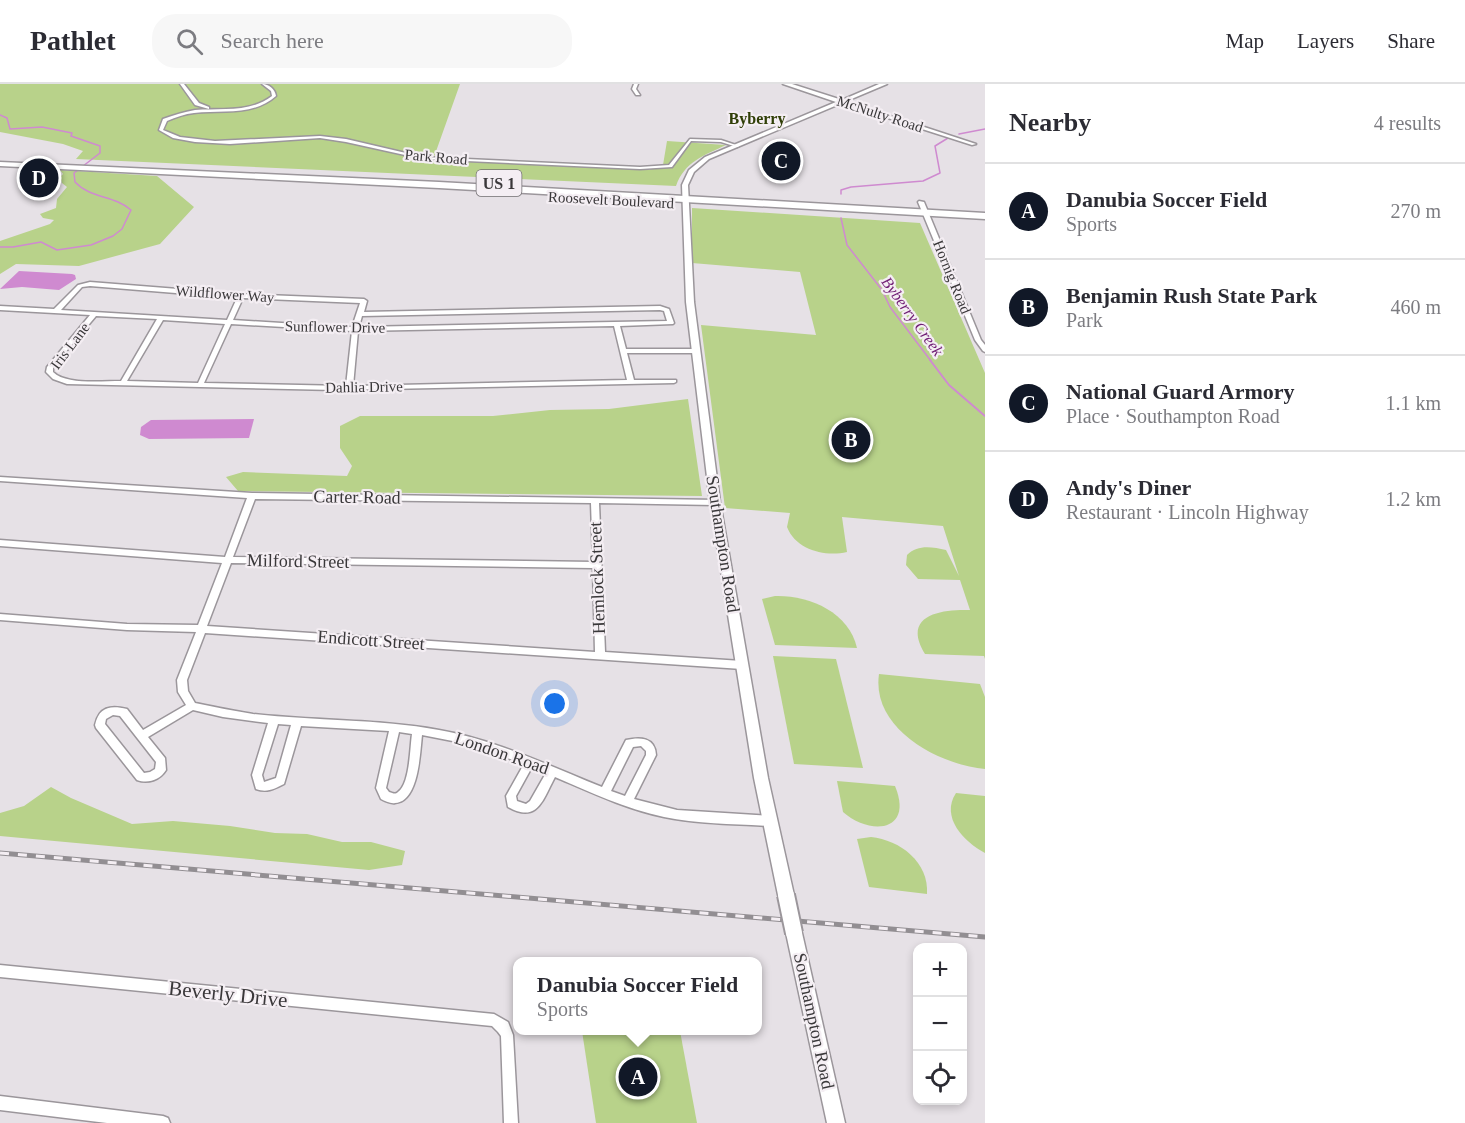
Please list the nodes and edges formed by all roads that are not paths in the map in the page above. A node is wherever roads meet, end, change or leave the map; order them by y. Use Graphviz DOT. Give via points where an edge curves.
graph roads {
  1 [pos="182,84"];
  2 [pos="264,84"];
  3 [pos="636,84"];
  4 [pos="786,84"];
  5 [pos="885,84"];
  6 [pos="638,94"];
  7 [pos="843,102"];
  8 [pos="197,104"];
  9 [pos="211,109"];
  10 [pos="188,111"];
  11 [pos="974,144"];
  12 [pos="737,146"];
  13 [pos="0,158"];
  14 [pos="0,164"];
  15 [pos="86,166"];
  16 [pos="313,174"];
  17 [pos="482,177"];
  18 [pos="683,195"];
  19 [pos="870,199"];
  20 [pos="820,204"];
  21 [pos="985,206"];
  22 [pos="924,210"];
  23 [pos="985,211"];
  24 [pos="885,216"];
  25 [pos="985,216"];
  26 [pos="985,222"];
  27 [pos="241,296"];
  28 [pos="0,308"];
  29 [pos="56,311"];
  30 [pos="94,314"];
  31 [pos="361,314"];
  32 [pos="160,319"];
  33 [pos="228,323"];
  34 [pos="617,325"];
  35 [pos="355,329"];
  36 [pos="985,350"];
  37 [pos="625,351"];
  38 [pos="696,351"];
  39 [pos="55,378"];
  40 [pos="631,381"];
  41 [pos="674,381"];
  42 [pos="123,383"];
  43 [pos="200,385"];
  44 [pos="349,387"];
  45 [pos="0,479"];
  46 [pos="252,496"];
  47 [pos="595,500"];
  48 [pos="715,502"];
  49 [pos="0,543"];
  50 [pos="228,560"];
  51 [pos="597,565"];
  52 [pos="0,617"];
  53 [pos="202,629"];
  54 [pos="600,655"];
  55 [pos="742,665"];
  56 [pos="192,706"];
  57 [pos="274,719"];
  58 [pos="297,721"];
  59 [pos="395,729"];
  60 [pos="417,730"];
  61 [pos="142,736"];
  62 [pos="530,762"];
  63 [pos="553,771"];
  64 [pos="605,792"];
  65 [pos="628,801"];
  66 [pos="770,821"];
  67 [pos="0,971"];
  68 [pos="0,1103"];
  69 [pos="163,1123"];
  70 [pos="512,1123"];
  71 [pos="836,1123"];
  1 -- 8 [label="street"];
  2 -- 9 [label="street" via="274,96 261,105"];
  3 -- 6 [label="street"];
  4 -- 7 [label="street, McNulty Road"];
  5 -- 7 [label="street"];
  7 -- 11 [label="street, McNulty Road"];
  7 -- 12 [label="street"];
  8 -- 9 [label="street"];
  8 -- 10 [label="street"];
  9 -- 10 [label="street"];
  10 -- 12 [label="street, Park Road" via="165,120 161,130 205,142 320,137 439,159 654,169 674,163 690,140"];
  12 -- 18 [label="street" via="697,166 687,177"];
  13 -- 15 [label="highway, US 1"];
  14 -- 15 [label="highway, US 1"];
  15 -- 16 [label="highway, Roosevelt Boulevard / US 1"];
  15 -- 18 [label="highway, Roosevelt Boulevard / US 1" via="238,177"];
  16 -- 17 [label="highway, Roosevelt Boulevard / US 1"];
  16 -- 18 [label="highway, Roosevelt Boulevard / US 1"];
  18 -- 19 [label="highway, Roosevelt Boulevard / US 1"];
  18 -- 20 [label="highway, Roosevelt Boulevard / US 1"];
  18 -- 24 [label="highway, Roosevelt Boulevard / US 1"];
  18 -- 38 [label="street, Southampton Road"];
  19 -- 20 [label="highway"];
  19 -- 22 [label="highway, Roosevelt Boulevard / US 1"];
  20 -- 22 [label="highway, Roosevelt Boulevard / US 1"];
  20 -- 24 [label="highway"];
  21 -- 22 [label="highway, Roosevelt Boulevard / US 1"];
  22 -- 23 [label="highway, Roosevelt Boulevard / US 1"];
  22 -- 24 [label="highway, Roosevelt Boulevard / US 1"];
  22 -- 25 [label="highway, Roosevelt Boulevard / US 1"];
  22 -- 26 [label="highway, Roosevelt Boulevard / US 1"];
  22 -- 36 [label="street, Hornig Road"];
  27 -- 29 [label="street, Wildflower Way" via="85,285"];
  27 -- 31 [label="street, Wildflower Way" via="364,301"];
  27 -- 33 [label="street"];
  28 -- 29 [label="street, Sunflower Drive"];
  29 -- 30 [label="street, Sunflower Drive"];
  30 -- 32 [label="street, Sunflower Drive"];
  30 -- 39 [label="street, Iris Lane" via="50,367"];
  31 -- 34 [label="street, Sunflower Drive" via="660,308 667,310 671,323"];
  31 -- 35 [label="street"];
  32 -- 33 [label="street, Sunflower Drive"];
  32 -- 42 [label="street"];
  33 -- 35 [label="street, Sunflower Drive"];
  33 -- 43 [label="street"];
  34 -- 35 [label="street, Sunflower Drive"];
  34 -- 37 [label="street"];
  35 -- 44 [label="street"];
  37 -- 38 [label="street"];
  37 -- 40 [label="street"];
  38 -- 48 [label="street, Southampton Road"];
  39 -- 42 [label="street, Dahlia Drive" via="67,382"];
  40 -- 41 [label="street, Dahlia Drive"];
  40 -- 44 [label="street, Dahlia Drive"];
  42 -- 43 [label="street, Dahlia Drive"];
  43 -- 44 [label="street, Dahlia Drive"];
  45 -- 46 [label="street, Carter Road"];
  46 -- 47 [label="street, Carter Road"];
  46 -- 50 [label="street"];
  47 -- 48 [label="street, Carter Road"];
  47 -- 51 [label="street, Hemlock Street"];
  48 -- 55 [label="street, Southampton Road"];
  49 -- 50 [label="street, Milford Street"];
  50 -- 51 [label="street, Milford Street"];
  50 -- 53 [label="street"];
  51 -- 54 [label="street, Hemlock Street"];
  52 -- 53 [label="street, Endicott Street"];
  53 -- 54 [label="street, Endicott Street"];
  53 -- 56 [label="street" via="181,686"];
  54 -- 55 [label="street, Endicott Street"];
  55 -- 66 [label="street, Southampton Road"];
  56 -- 57 [label="street, London Road" via="234,716"];
  56 -- 61 [label="street"];
  57 -- 58 [label="street, London Road"];
  57 -- 58 [label="street" via="257,775 261,786 267,788 280,781"];
  58 -- 59 [label="street, London Road"];
  59 -- 60 [label="street, London Road"];
  59 -- 60 [label="street" via="381,788 385,796 395,799 405,795 409,788"];
  60 -- 62 [label="street, London Road" via="481,743"];
  61 -- 61 [label="street" via="123,712 111,711 100,721 137,774 146,777 157,773 161,761"];
  62 -- 63 [label="street, London Road"];
  62 -- 63 [label="street" via="511,796 512,804 519,808 531,807"];
  63 -- 64 [label="street, London Road"];
  64 -- 65 [label="street, London Road"];
  64 -- 65 [label="street" via="630,744 643,742 651,755"];
  65 -- 66 [label="street, London Road" via="685,815"];
  66 -- 71 [label="street, Southampton Road, bridge"];
  67 -- 70 [label="street, Beverly Drive" via="494,1020 507,1035"];
  68 -- 69 [label="street"];
}
